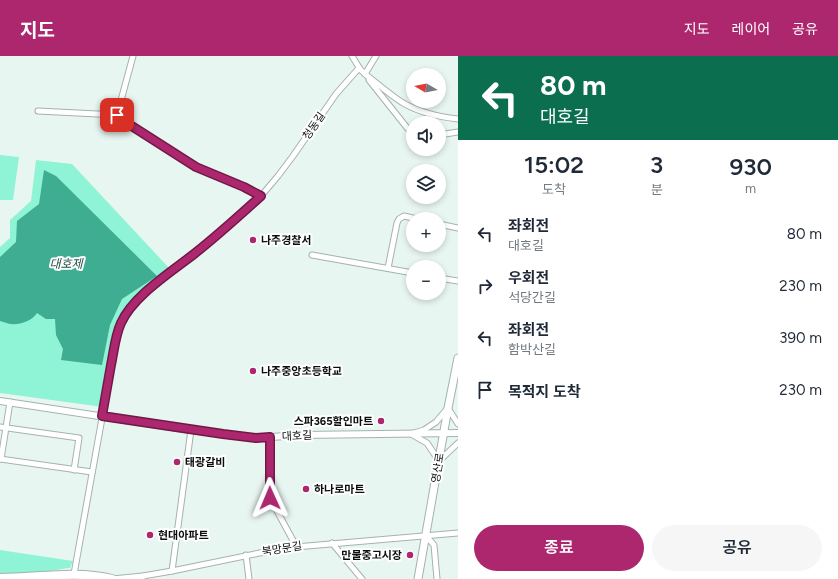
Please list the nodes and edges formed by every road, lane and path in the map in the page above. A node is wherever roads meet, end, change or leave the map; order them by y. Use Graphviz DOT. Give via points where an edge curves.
graph roads {
  1 [pos="133,56"];
  2 [pos="352,56"];
  3 [pos="376,56"];
  4 [pos="359,68"];
  5 [pos="364,74"];
  6 [pos="38,111"];
  7 [pos="117,115"];
  8 [pos="458,119"];
  9 [pos="406,126"];
  10 [pos="458,132"];
  11 [pos="446,134"];
  12 [pos="261,196"];
  13 [pos="406,217"];
  14 [pos="446,225"];
  15 [pos="458,228"];
  16 [pos="312,255"];
  17 [pos="388,268"];
  18 [pos="406,272"];
  19 [pos="446,279"];
  20 [pos="458,281"];
  21 [pos="458,358"];
  22 [pos="0,401"];
  23 [pos="10,402"];
  24 [pos="448,408"];
  25 [pos="102,416"];
  26 [pos="458,424"];
  27 [pos="0,427"];
  28 [pos="6,427"];
  29 [pos="191,430"];
  30 [pos="443,433"];
  31 [pos="458,433"];
  32 [pos="411,434"];
  33 [pos="270,437"];
  34 [pos="458,442"];
  35 [pos="1,459"];
  36 [pos="439,461"];
  37 [pos="74,470"];
  38 [pos="92,472"];
  39 [pos="458,533"];
  40 [pos="426,536"];
  41 [pos="332,543"];
  42 [pos="296,546"];
  43 [pos="246,555"];
  44 [pos="172,571"];
  45 [pos="74,574"];
  46 [pos="143,577"];
  47 [pos="0,578"];
  48 [pos="112,579"];
  49 [pos="249,579"];
  50 [pos="362,579"];
  51 [pos="418,579"];
  52 [pos="437,579"];
  1 -- 7 [label="street"];
  2 -- 4 [label="street"];
  3 -- 5 [label="street"];
  4 -- 5 [label="street"];
  4 -- 9 [label="street"];
  4 -- 12 [label="street, 청동길" via="336,94"];
  5 -- 8 [label="street" via="405,104 440,116"];
  6 -- 7 [label="street"];
  7 -- 12 [label="street" via="196,167"];
  10 -- 11 [label="street"];
  12 -- 25 [label="street, 청동길" via="131,307 118,331"];
  13 -- 17 [label="street" via="402,216 397,223"];
  14 -- 15 [label="street"];
  16 -- 17 [label="street"];
  17 -- 18 [label="street"];
  19 -- 20 [label="street"];
  21 -- 24 [label="main road, 영산로"];
  22 -- 23 [label="street, 대호길"];
  23 -- 25 [label="street, 대호길"];
  23 -- 28 [label="street"];
  24 -- 26 [label="street"];
  24 -- 30 [label="main road, 영산로"];
  24 -- 32 [label="street" via="436,422 424,430"];
  25 -- 29 [label="street, 대호길"];
  25 -- 38 [label="street, 청동길"];
  27 -- 28 [label="street"];
  28 -- 35 [label="street"];
  28 -- 37 [label="street" via="79,438"];
  29 -- 33 [label="street, 대호길"];
  29 -- 44 [label="street"];
  30 -- 31 [label="street, 대호길"];
  30 -- 32 [label="street, 대호길"];
  30 -- 36 [label="main road, 영산로"];
  32 -- 33 [label="street, 대호길"];
  32 -- 36 [label="street" via="427,443"];
  33 -- 42 [label="street" via="270,498"];
  34 -- 36 [label="street"];
  35 -- 37 [label="street"];
  36 -- 40 [label="main road, 영산로"];
  37 -- 38 [label="street"];
  38 -- 45 [label="street, 청동길"];
  39 -- 40 [label="street, 북망문길"];
  40 -- 41 [label="street, 북망문길"];
  40 -- 51 [label="main road, 영산로"];
  40 -- 52 [label="street" via="434,545"];
  41 -- 42 [label="street, 북망문길"];
  41 -- 50 [label="street"];
  42 -- 43 [label="street, 북망문길"];
  43 -- 44 [label="street, 북망문길"];
  43 -- 49 [label="street"];
  44 -- 46 [label="street, 북망문길"];
  45 -- 47 [label="main road"];
  45 -- 48 [label="main road"];
  46 -- 48 [label="street, 북망문길"];
}
